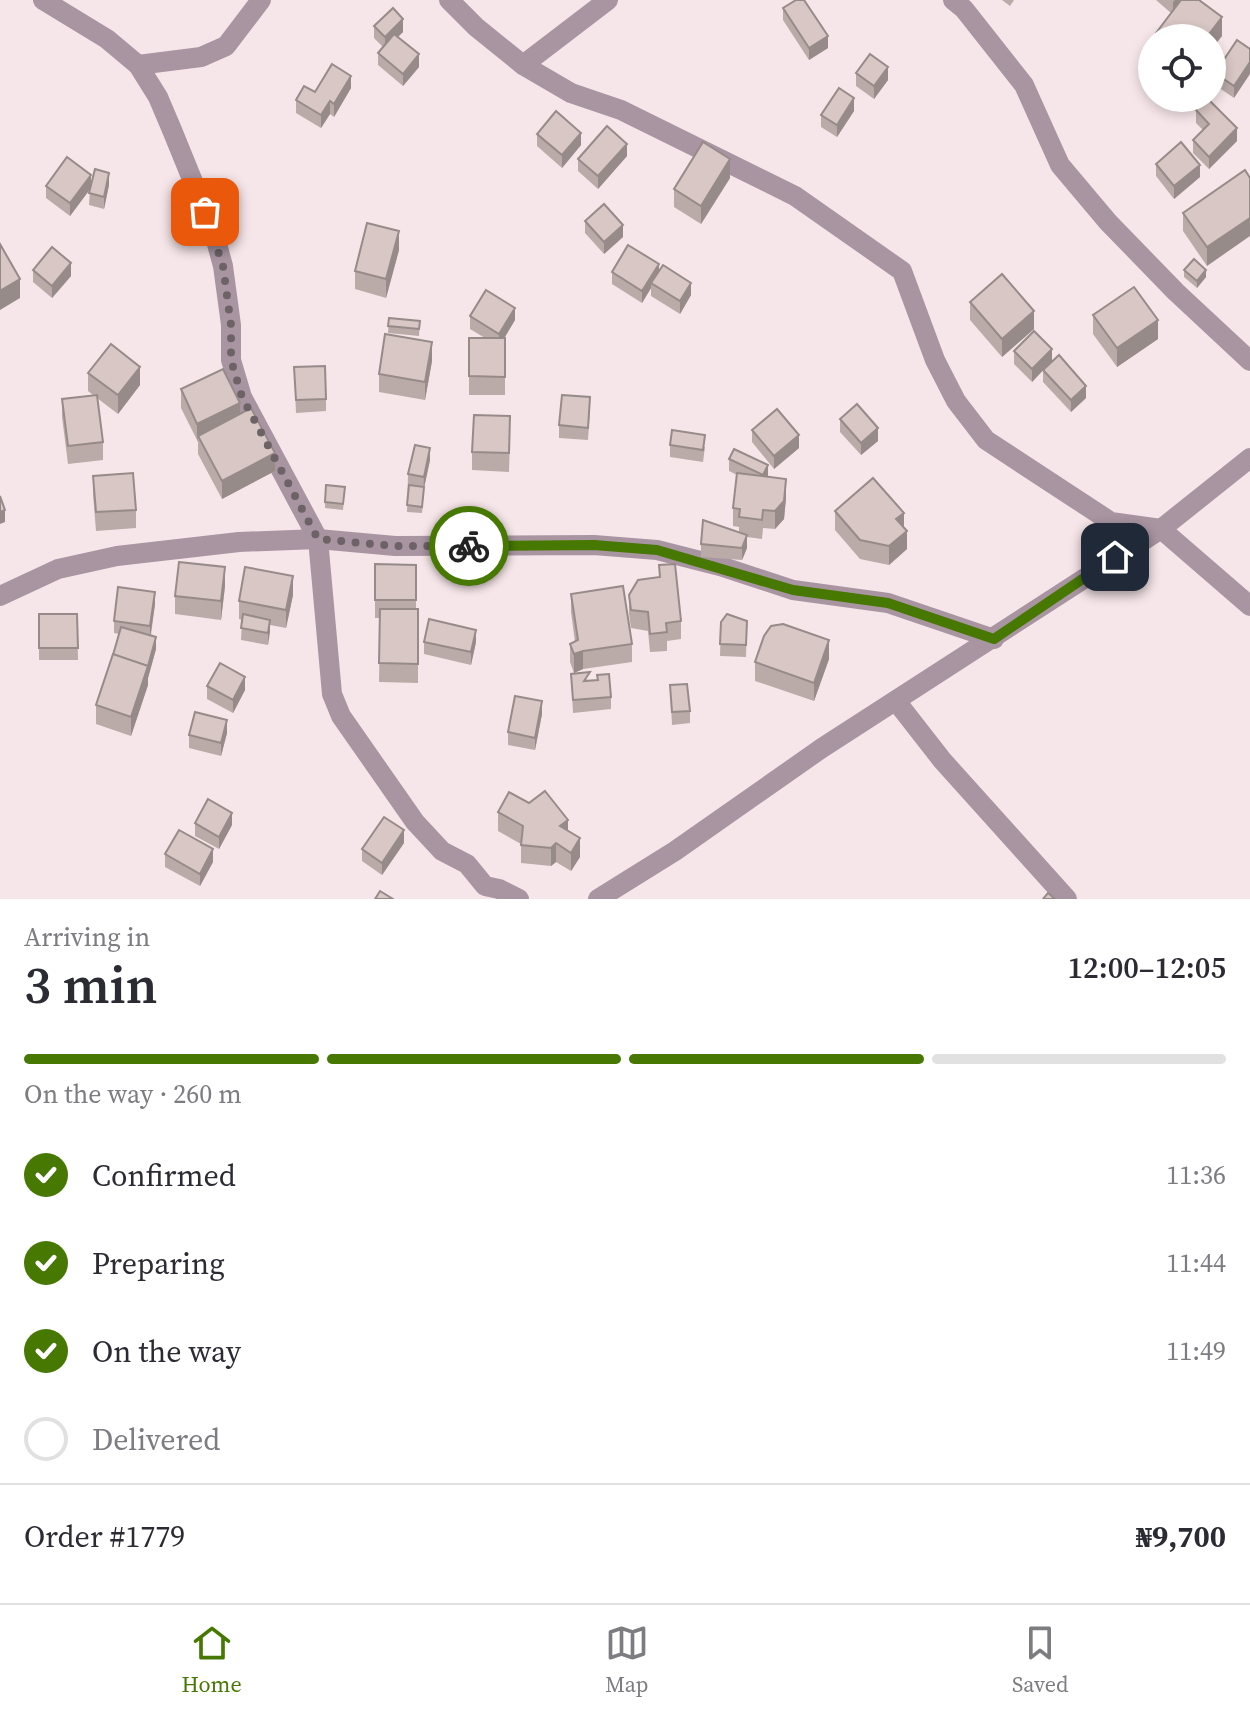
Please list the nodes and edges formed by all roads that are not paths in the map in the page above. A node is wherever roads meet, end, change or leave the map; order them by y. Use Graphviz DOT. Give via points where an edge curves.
graph roads {
  1 [pos="43,0"];
  2 [pos="261,0"];
  3 [pos="449,0"];
  4 [pos="608,0"];
  5 [pos="953,0"];
  6 [pos="138,65"];
  7 [pos="523,65"];
  8 [pos="1250,361"];
  9 [pos="1250,458"];
  10 [pos="1161,529"];
  11 [pos="318,539"];
  12 [pos="0,596"];
  13 [pos="1250,606"];
  14 [pos="994,639"];
  15 [pos="896,701"];
  16 [pos="519,899"];
  17 [pos="598,899"];
  18 [pos="1067,899"];
  1 -- 6 [label="street"];
  2 -- 6 [label="street" via="226,46 201,57"];
  3 -- 7 [label="street"];
  4 -- 7 [label="street"];
  5 -- 8 [label="street" via="1024,85 1060,165 1166,282"];
  6 -- 11 [label="street" via="163,108 214,233 231,325 231,360 242,397"];
  7 -- 10 [label="street" via="571,93 621,110 795,196 858,239 902,271 935,360 956,401 986,440 1111,522"];
  9 -- 10 [label="street"];
  10 -- 13 [label="street"];
  10 -- 14 [label="street"];
  11 -- 12 [label="street" via="117,556 58,569"];
  11 -- 14 [label="street" via="395,546 594,545 657,550 793,590 888,603"];
  11 -- 16 [label="street" via="332,694 341,716 415,822 442,851 467,864 485,886"];
  14 -- 15 [label="street"];
  15 -- 17 [label="street"];
  15 -- 18 [label="street"];
}
